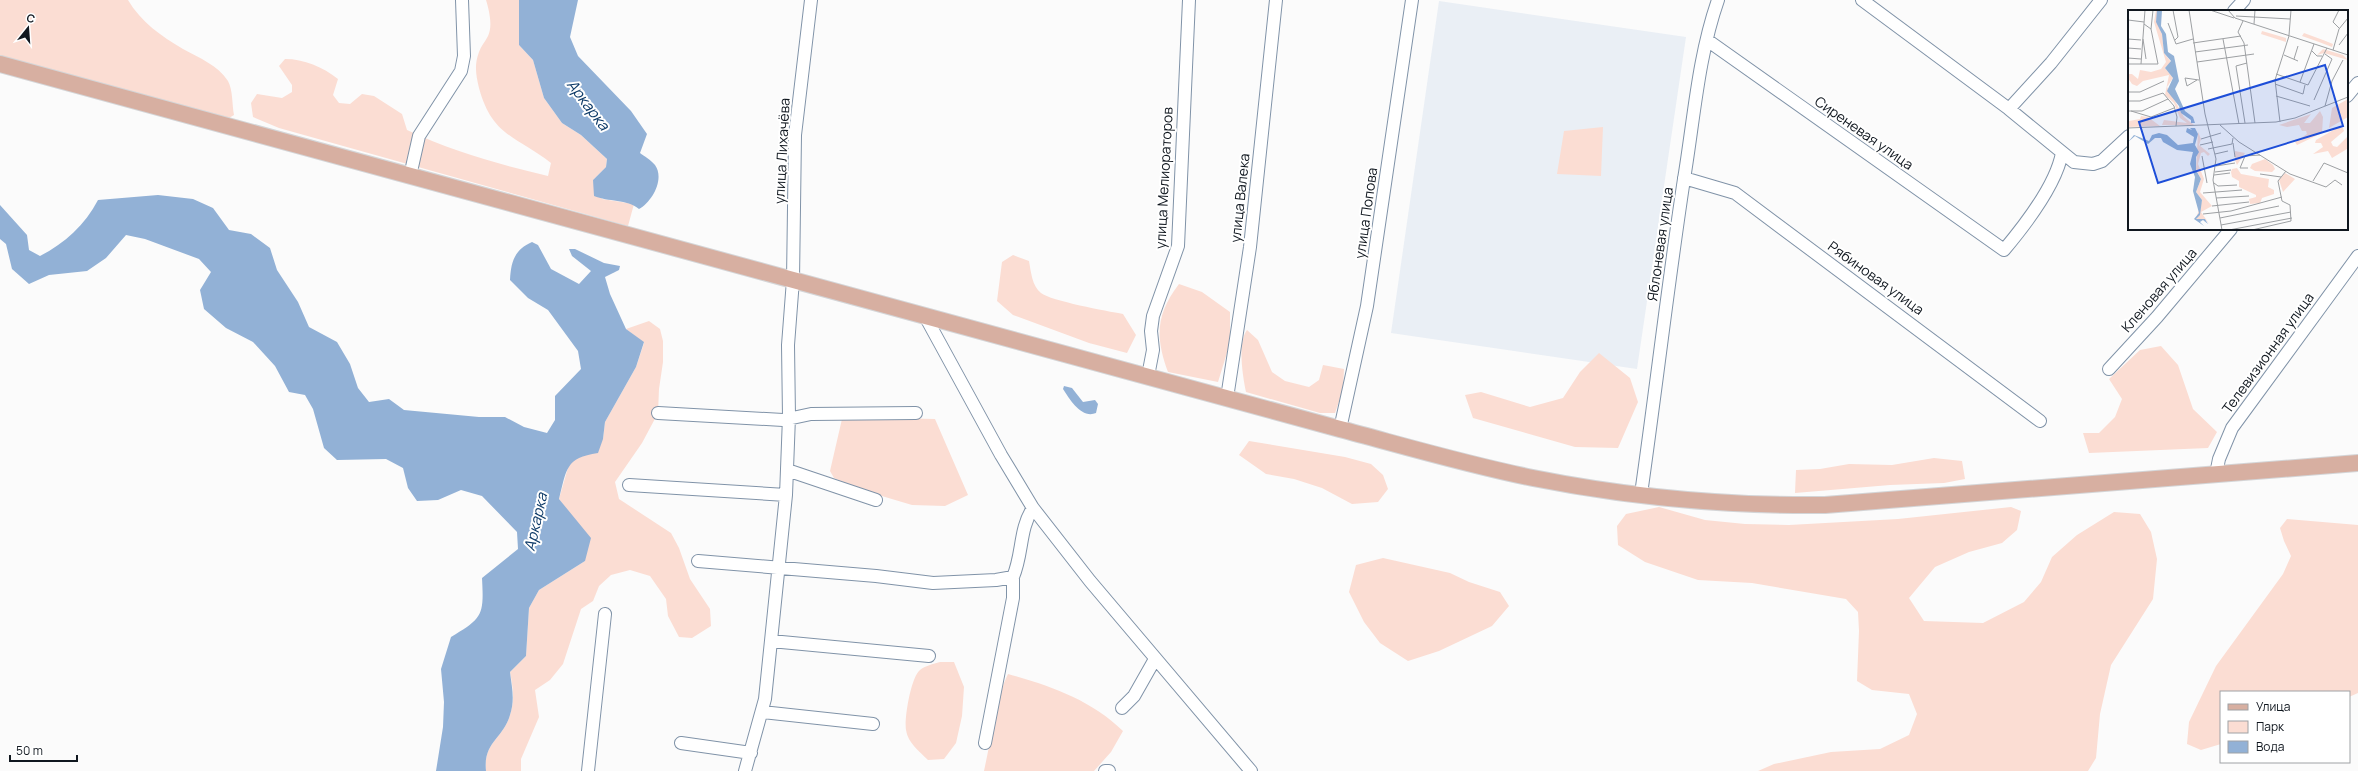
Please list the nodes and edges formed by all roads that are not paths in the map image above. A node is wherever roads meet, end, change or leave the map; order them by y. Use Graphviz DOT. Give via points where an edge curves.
graph roads {
  1 [pos="462,0"];
  2 [pos="811,0"];
  3 [pos="1189,0"];
  4 [pos="1276,0"];
  5 [pos="1412,0"];
  6 [pos="1718,0"];
  7 [pos="1862,0"];
  8 [pos="2101,0"];
  9 [pos="2244,0"];
  10 [pos="2235,10"];
  11 [pos="1707,40"];
  12 [pos="0,64"];
  13 [pos="2358,83"];
  14 [pos="2348,95"];
  15 [pos="2010,109"];
  16 [pos="2128,137"];
  17 [pos="2062,153"];
  18 [pos="410,176"];
  19 [pos="1684,178"];
  20 [pos="2230,230"];
  21 [pos="2358,256"];
  22 [pos="793,280"];
  23 [pos="925,316"];
  24 [pos="2109,369"];
  25 [pos="1148,376"];
  26 [pos="1227,398"];
  27 [pos="658,412"];
  28 [pos="916,413"];
  29 [pos="789,417"];
  30 [pos="2040,421"];
  31 [pos="1340,429"];
  32 [pos="2358,463"];
  33 [pos="787,470"];
  34 [pos="2216,474"];
  35 [pos="629,485"];
  36 [pos="1641,494"];
  37 [pos="786,495"];
  38 [pos="876,500"];
  39 [pos="1033,508"];
  40 [pos="698,561"];
  41 [pos="780,567"];
  42 [pos="1013,577"];
  43 [pos="605,614"];
  44 [pos="772,641"];
  45 [pos="929,656"];
  46 [pos="1155,659"];
  47 [pos="1122,708"];
  48 [pos="762,712"];
  49 [pos="873,724"];
  50 [pos="682,743"];
  51 [pos="985,743"];
  52 [pos="751,753"];
  53 [pos="588,771"];
  54 [pos="745,771"];
  55 [pos="1105,771"];
  56 [pos="1109,771"];
  57 [pos="1251,771"];
  1 -- 18 [label="street" via="464,56 461,71 419,136"];
  2 -- 22 [label="street, улица Лихачёва" via="795,135"];
  3 -- 25 [label="street, улица Мелиораторов" via="1178,246 1153,316 1153,350"];
  4 -- 26 [label="street, улица Валека" via="1250,247"];
  5 -- 31 [label="street, улица Попова" via="1367,306"];
  6 -- 11 [label="street, Яблоневая улица"];
  7 -- 15 [label="street"];
  8 -- 15 [label="street"];
  9 -- 10 [label="street"];
  11 -- 17 [label="street, Сиреневая улица" via="2004,250 2032,213 2057,172"];
  11 -- 19 [label="street, Яблоневая улица"];
  12 -- 18 [label="main road"];
  13 -- 14 [label="street"];
  15 -- 17 [label="street"];
  16 -- 17 [label="street" via="2102,160 2092,164 2074,162"];
  18 -- 22 [label="main road"];
  19 -- 30 [label="street, Рябиновая улица" via="1735,193"];
  19 -- 36 [label="street, Яблоневая улица" via="1672,249"];
  20 -- 24 [label="street, Кленовая улица" via="2157,317"];
  21 -- 34 [label="street, Телевизионная улица" via="2232,428 2219,459"];
  22 -- 23 [label="main road"];
  22 -- 29 [label="street, улица Лихачёва" via="788,345"];
  23 -- 25 [label="main road"];
  23 -- 39 [label="street"];
  25 -- 26 [label="main road"];
  26 -- 31 [label="main road"];
  27 -- 29 [label="street" via="783,420"];
  28 -- 29 [label="street" via="857,412"];
  29 -- 33 [label="street, улица Лихачёва"];
  31 -- 36 [label="main road" via="1520,475"];
  32 -- 34 [label="main road"];
  33 -- 37 [label="street, улица Лихачёва"];
  33 -- 38 [label="street"];
  34 -- 36 [label="main road" via="1825,505 1756,504"];
  35 -- 37 [label="street"];
  37 -- 41 [label="street, улица Лихачёва"];
  39 -- 42 [label="street" via="1026,520"];
  39 -- 46 [label="street" via="1090,582"];
  40 -- 41 [label="street"];
  41 -- 42 [label="street" via="933,583"];
  41 -- 44 [label="street, улица Лихачёва"];
  42 -- 51 [label="street" via="1013,598"];
  43 -- 53 [label="street"];
  44 -- 45 [label="street"];
  44 -- 48 [label="street, улица Лихачёва"];
  46 -- 47 [label="street" via="1134,696"];
  46 -- 57 [label="street"];
  48 -- 49 [label="street"];
  48 -- 52 [label="street, улица Лихачёва"];
  50 -- 52 [label="street"];
  52 -- 54 [label="street, улица Лихачёва"];
  55 -- 56 [label="street"];
}
